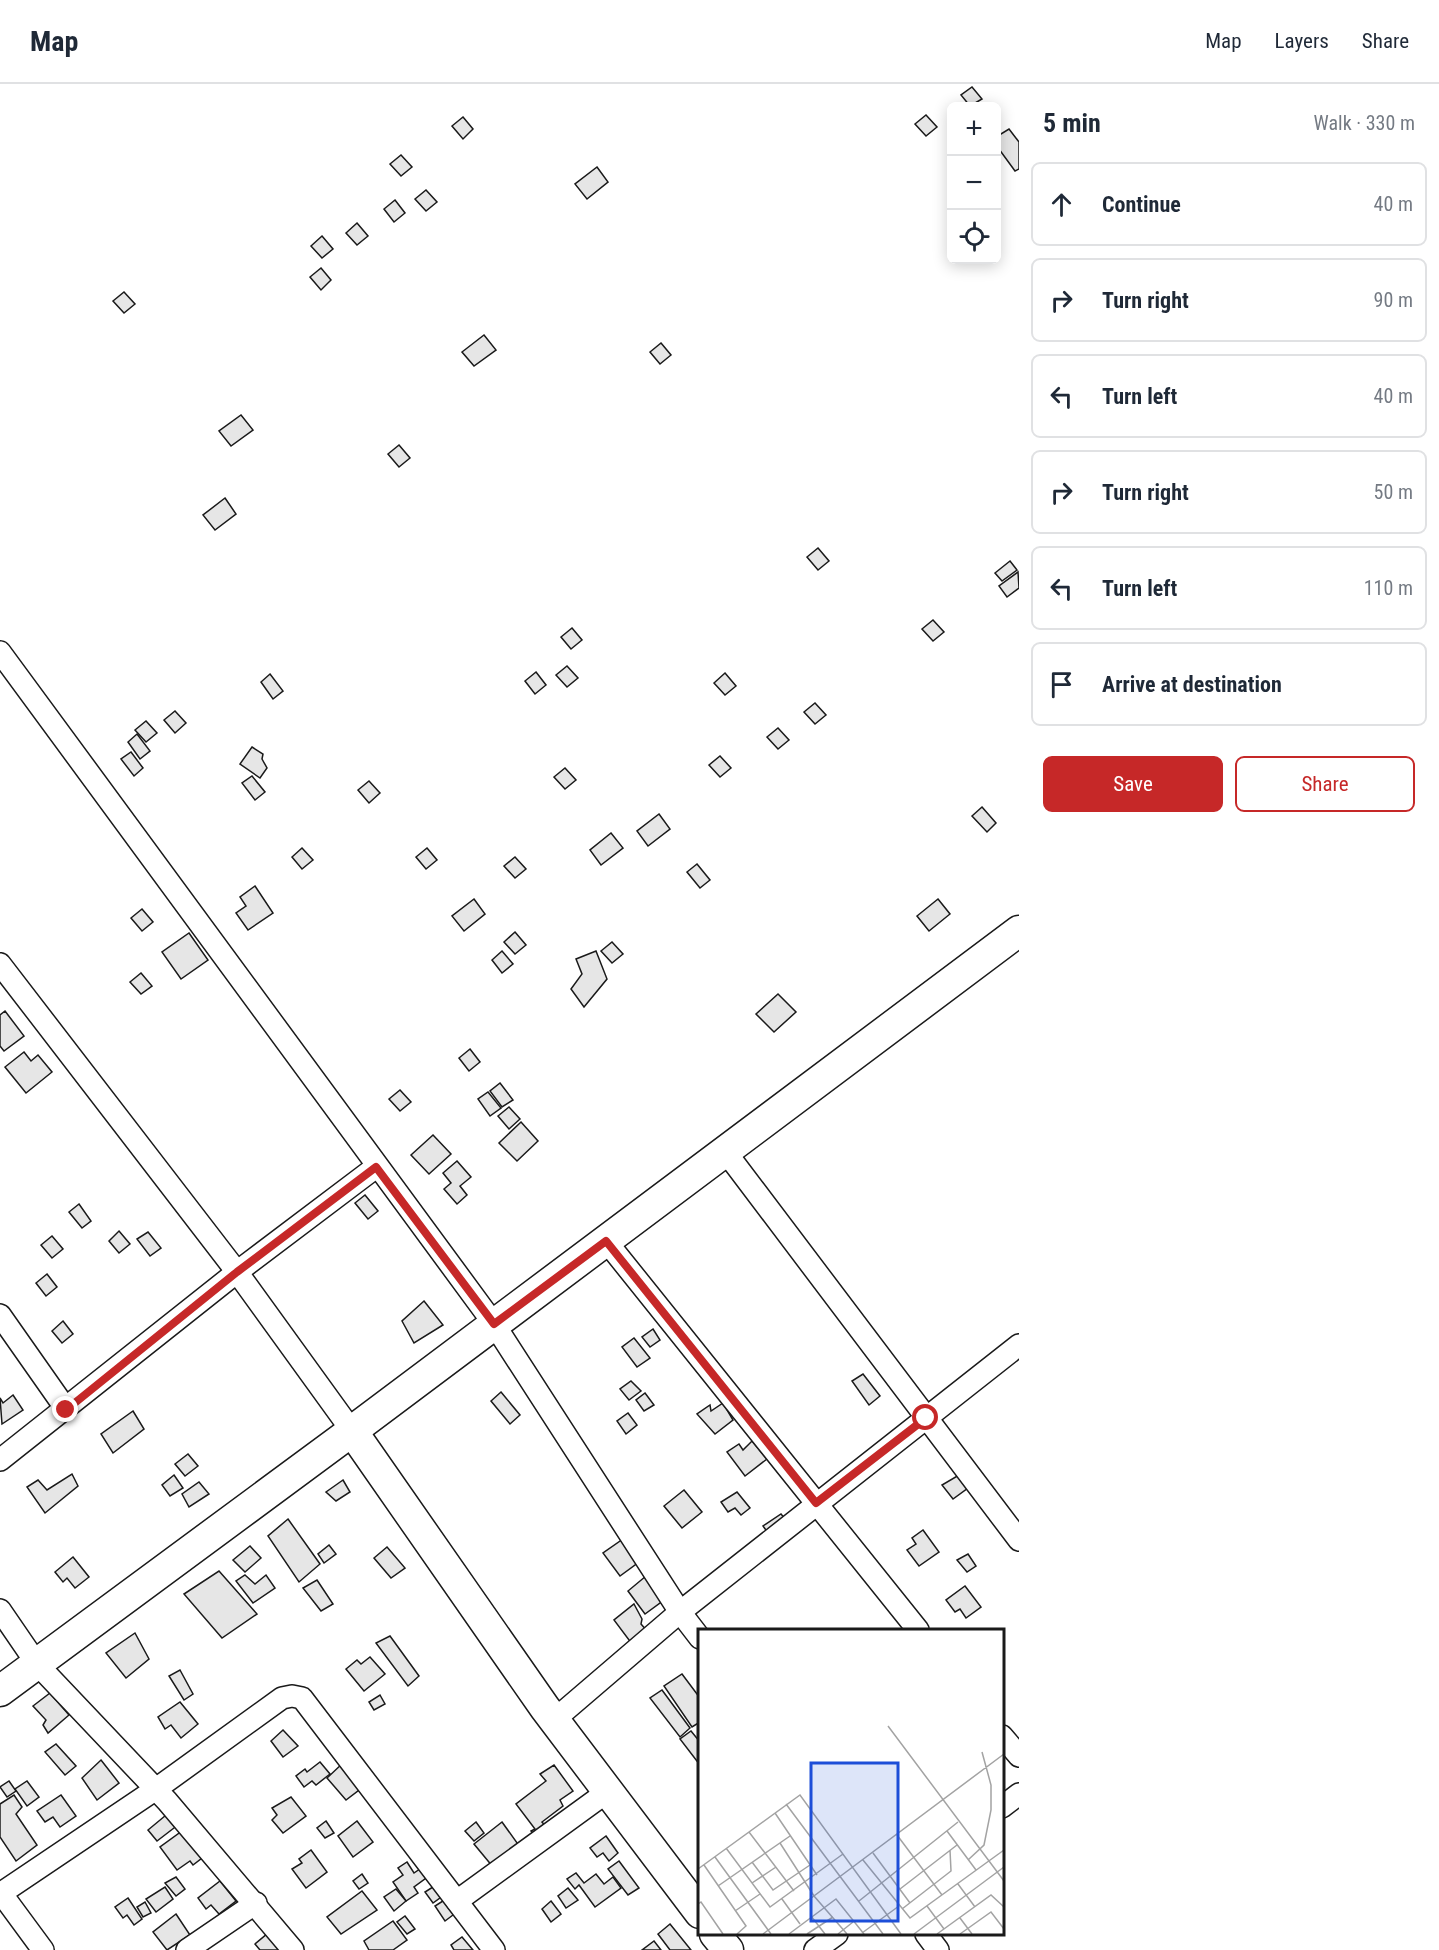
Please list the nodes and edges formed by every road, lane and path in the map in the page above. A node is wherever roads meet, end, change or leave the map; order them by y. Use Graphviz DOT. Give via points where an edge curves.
graph roads {
  1 [pos="0,652"];
  2 [pos="1016,940"];
  3 [pos="0,964"];
  4 [pos="725,1151"];
  5 [pos="376,1167"];
  6 [pos="606,1241"];
  7 [pos="237,1272"];
  8 [pos="0,1315"];
  9 [pos="494,1324"];
  10 [pos="1019,1345"];
  11 [pos="66,1410"];
  12 [pos="926,1418"];
  13 [pos="352,1431"];
  14 [pos="0,1460"];
  15 [pos="816,1503"];
  16 [pos="1019,1540"];
  17 [pos="0,1610"];
  18 [pos="680,1612"];
  19 [pos="917,1629"];
  20 [pos="698,1637"];
  21 [pos="37,1664"];
  22 [pos="0,1691"];
  23 [pos="554,1720"];
  24 [pos="1004,1738"];
  25 [pos="1019,1756"];
  26 [pos="156,1789"];
  27 [pos="607,1792"];
  28 [pos="1019,1794"];
  29 [pos="1004,1805"];
  30 [pos="0,1893"];
  31 [pos="457,1901"];
  32 [pos="256,1904"];
  33 [pos="698,1912"];
  34 [pos="716,1935"];
  35 [pos="836,1935"];
  36 [pos="927,1935"];
  37 [pos="43,1950"];
  38 [pos="187,1950"];
  39 [pos="293,1950"];
  40 [pos="494,1950"];
  41 [pos="728,1950"];
  42 [pos="815,1950"];
  43 [pos="938,1950"];
  1 -- 5 [label="street"];
  2 -- 4 [label="street"];
  3 -- 7 [label="street"];
  4 -- 6 [label="street"];
  4 -- 12 [label="street"];
  5 -- 7 [label="street"];
  5 -- 9 [label="street"];
  6 -- 9 [label="street"];
  6 -- 15 [label="street"];
  7 -- 11 [label="street"];
  7 -- 13 [label="street"];
  8 -- 11 [label="street"];
  9 -- 13 [label="street"];
  9 -- 18 [label="street"];
  10 -- 12 [label="street"];
  11 -- 14 [label="street"];
  12 -- 15 [label="street"];
  12 -- 16 [label="street"];
  13 -- 21 [label="street"];
  13 -- 23 [label="street"];
  15 -- 18 [label="street"];
  15 -- 19 [label="street"];
  17 -- 21 [label="street"];
  18 -- 20 [label="street"];
  18 -- 23 [label="street"];
  21 -- 22 [label="street"];
  21 -- 26 [label="street"];
  23 -- 27 [label="street"];
  24 -- 25 [label="street"];
  26 -- 30 [label="street"];
  26 -- 31 [label="street" via="282,1698 302,1698"];
  26 -- 32 [label="street"];
  27 -- 31 [label="street"];
  27 -- 33 [label="street"];
  28 -- 29 [label="street"];
  30 -- 37 [label="street"];
  31 -- 40 [label="street"];
  32 -- 38 [label="street"];
  32 -- 39 [label="street"];
  34 -- 41 [label="street"];
  35 -- 42 [label="street"];
  36 -- 43 [label="street"];
}
